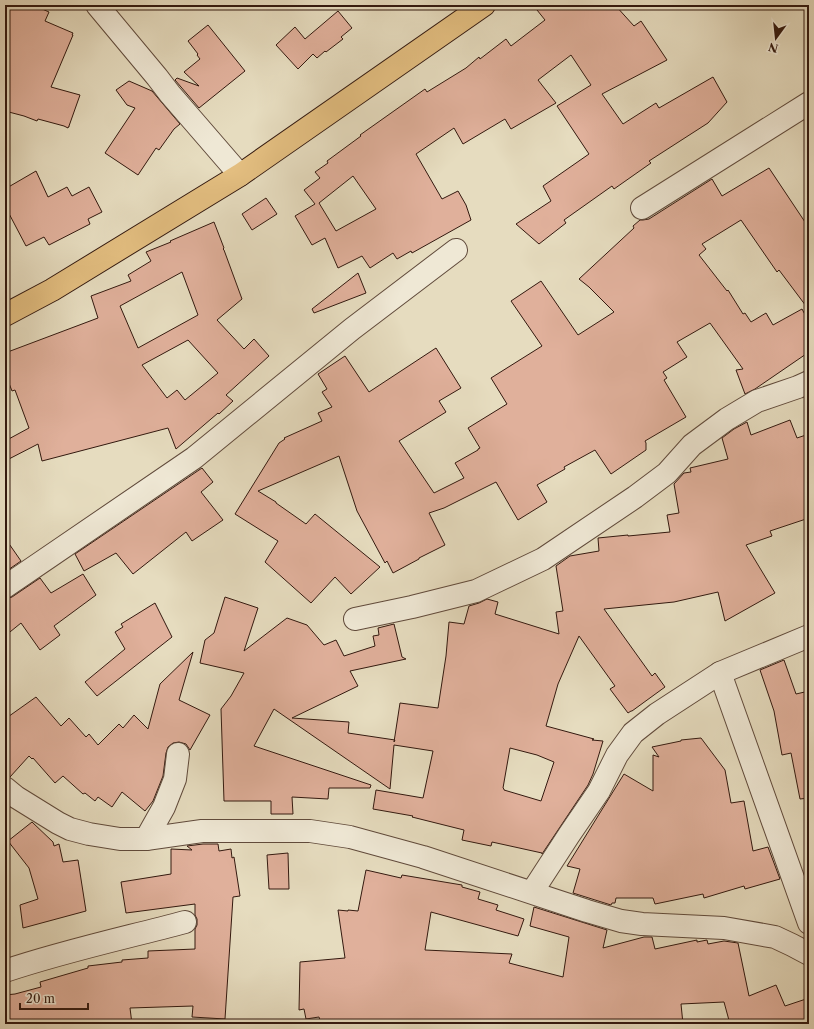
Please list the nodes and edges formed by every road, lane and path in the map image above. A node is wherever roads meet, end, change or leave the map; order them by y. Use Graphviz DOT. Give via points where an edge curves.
graph roads {
  1 [pos="97,5"];
  2 [pos="484,5"];
  3 [pos="809,103"];
  4 [pos="240,175"];
  5 [pos="642,208"];
  6 [pos="456,250"];
  7 [pos="5,315"];
  8 [pos="809,382"];
  9 [pos="5,587"];
  10 [pos="355,620"];
  11 [pos="809,636"];
  12 [pos="720,673"];
  13 [pos="178,754"];
  14 [pos="5,788"];
  15 [pos="146,839"];
  16 [pos="532,892"];
  17 [pos="185,922"];
  18 [pos="809,922"];
  19 [pos="809,954"];
  20 [pos="5,971"];
  1 -- 4 [label="street"];
  2 -- 4 [label="main road"];
  3 -- 5 [label="street"];
  4 -- 7 [label="main road" via="52,290"];
  6 -- 9 [label="street" via="352,328 194,458"];
  8 -- 10 [label="street" via="757,401 727,419 692,446 667,473 543,559 476,591"];
  11 -- 12 [label="street"];
  12 -- 16 [label="street" via="657,714 633,733 617,755 599,791"];
  12 -- 18 [label="street"];
  13 -- 15 [label="street" via="175,779 164,807"];
  14 -- 15 [label="street" via="70,829 106,838"];
  15 -- 16 [label="street" via="202,831 310,831 350,837 423,857"];
  16 -- 19 [label="street" via="621,921 724,928 775,937"];
  17 -- 20 [label="street" via="58,954"];
}
